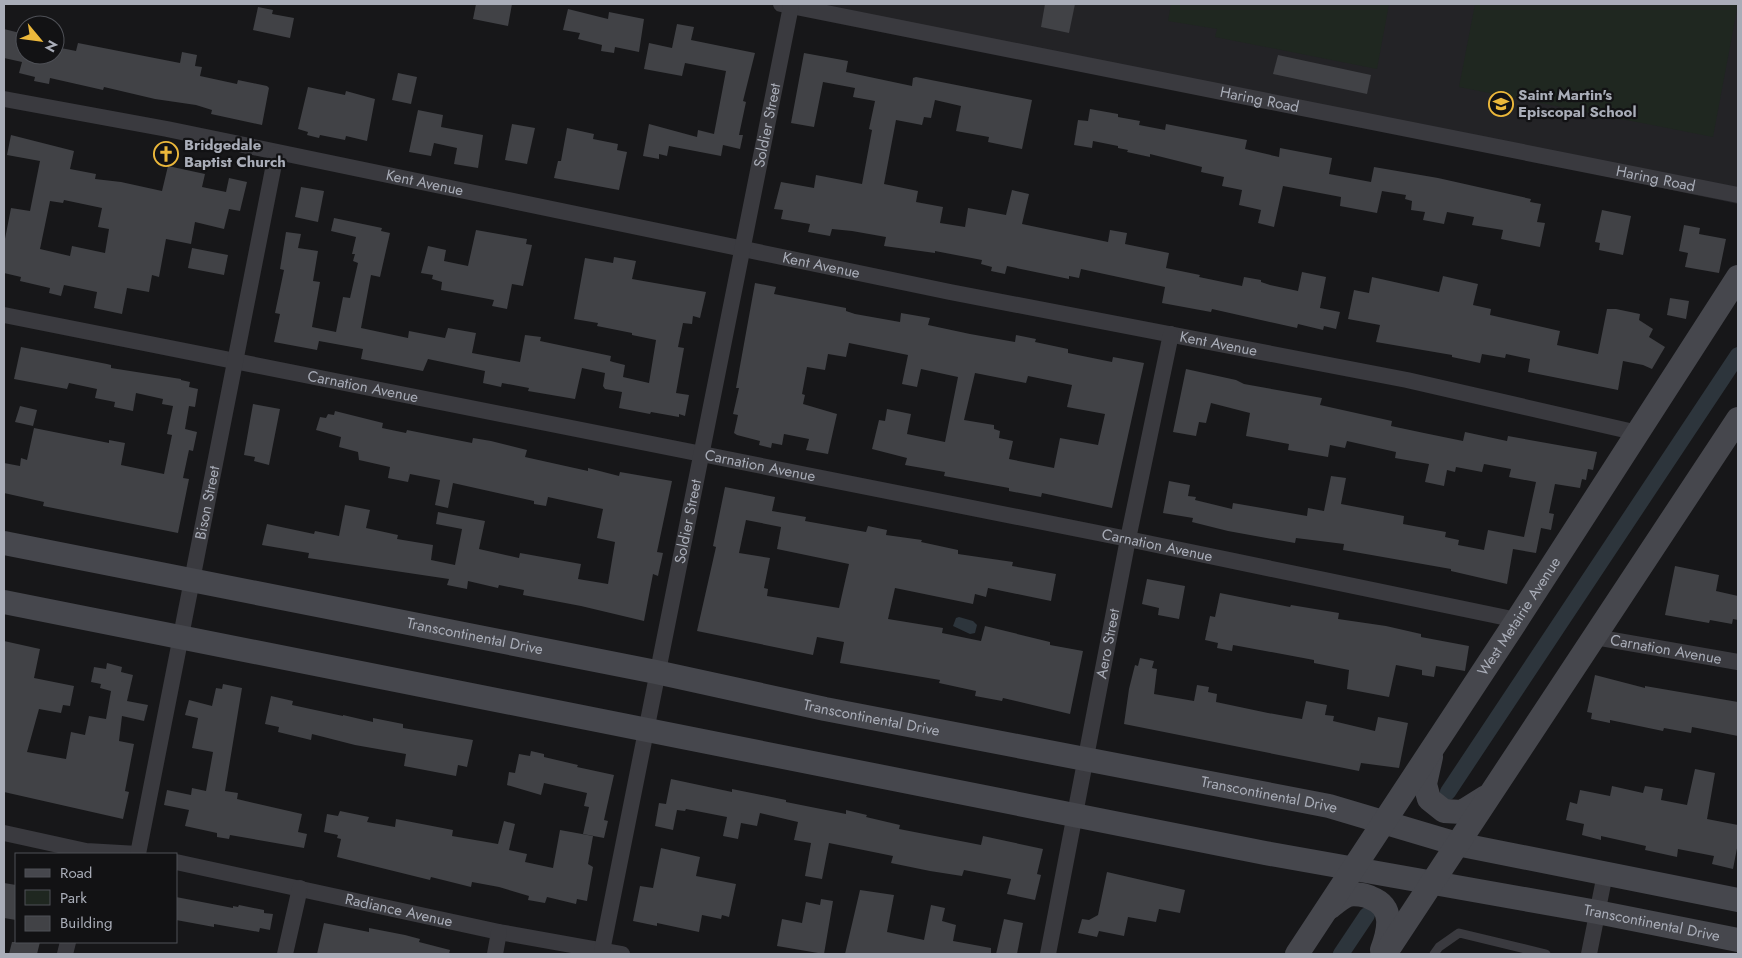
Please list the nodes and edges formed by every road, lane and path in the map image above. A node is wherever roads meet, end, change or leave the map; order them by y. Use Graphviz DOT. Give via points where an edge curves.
graph roads {
  1 [pos="786,5"];
  2 [pos="4,99"];
  3 [pos="276,154"];
  4 [pos="1738,195"];
  5 [pos="743,247"];
  6 [pos="1738,277"];
  7 [pos="4,315"];
  8 [pos="1171,334"];
  9 [pos="235,360"];
  10 [pos="1735,432"];
  11 [pos="1638,433"];
  12 [pos="702,454"];
  13 [pos="1128,539"];
  14 [pos="4,543"];
  15 [pos="193,581"];
  16 [pos="4,602"];
  17 [pos="1517,620"];
  18 [pos="182,637"];
  19 [pos="1595,637"];
  20 [pos="1738,662"];
  21 [pos="656,672"];
  22 [pos="645,730"];
  23 [pos="1432,750"];
  24 [pos="1086,759"];
  25 [pos="1494,790"];
  26 [pos="1076,814"];
  27 [pos="1384,824"];
  28 [pos="4,832"];
  29 [pos="1457,844"];
  30 [pos="85,853"];
  31 [pos="138,853"];
  32 [pos="178,862"];
  33 [pos="1354,870"];
  34 [pos="1605,874"];
  35 [pos="1432,883"];
  36 [pos="300,888"];
  37 [pos="1738,900"];
  38 [pos="1327,908"];
  39 [pos="1597,912"];
  40 [pos="499,932"];
  41 [pos="1738,940"];
  42 [pos="602,951"];
  43 [pos="1438,952"];
  44 [pos="286,954"];
  45 [pos="495,954"];
  46 [pos="622,954"];
  47 [pos="1048,954"];
  48 [pos="1297,954"];
  49 [pos="1383,954"];
  50 [pos="1546,954"];
  51 [pos="1589,954"];
  1 -- 4 [label="street, Haring Road"];
  1 -- 5 [label="street, Soldier Street"];
  2 -- 3 [label="street, Kent Avenue" via="167,129"];
  3 -- 5 [label="street, Kent Avenue"];
  3 -- 9 [label="street, Bison Street"];
  5 -- 8 [label="street, Kent Avenue" via="950,292"];
  5 -- 12 [label="street, Soldier Street"];
  6 -- 11 [label="street, West Metairie Avenue"];
  7 -- 9 [label="street, Carnation Avenue"];
  8 -- 11 [label="street, Kent Avenue" via="1407,380"];
  8 -- 13 [label="street, Aero Street"];
  9 -- 12 [label="street, Carnation Avenue"];
  9 -- 15 [label="street, Bison Street"];
  10 -- 19 [label="street"];
  11 -- 17 [label="street, West Metairie Avenue"];
  12 -- 13 [label="street, Carnation Avenue"];
  12 -- 21 [label="street, Soldier Street"];
  13 -- 17 [label="street, Carnation Avenue"];
  13 -- 24 [label="street, Aero Street"];
  14 -- 15 [label="street, Transcontinental Drive"];
  15 -- 18 [label="street, Bison Street"];
  15 -- 21 [label="street, Transcontinental Drive"];
  16 -- 18 [label="street, Transcontinental Drive"];
  17 -- 23 [label="street, West Metairie Avenue"];
  18 -- 22 [label="street, Transcontinental Drive"];
  18 -- 31 [label="street, Bison Street"];
  19 -- 20 [label="street, Carnation Avenue"];
  19 -- 25 [label="street"];
  21 -- 22 [label="street, Soldier Street"];
  21 -- 24 [label="street, Transcontinental Drive" via="825,709"];
  22 -- 26 [label="street, Transcontinental Drive"];
  22 -- 42 [label="street, Soldier Street"];
  23 -- 25 [label="street" via="1425,784 1430,798 1444,811 1462,812"];
  23 -- 27 [label="street, West Metairie Avenue"];
  24 -- 26 [label="street, Aero Street"];
  24 -- 27 [label="street, Transcontinental Drive" via="1329,806"];
  25 -- 29 [label="street"];
  26 -- 33 [label="street, Transcontinental Drive"];
  26 -- 47 [label="street, Aero Street"];
  27 -- 29 [label="street, Transcontinental Drive"];
  27 -- 33 [label="street, West Metairie Avenue"];
  28 -- 30 [label="street"];
  29 -- 34 [label="street, Transcontinental Drive"];
  29 -- 35 [label="street"];
  32 -- 36 [label="street, Radiance Avenue"];
  33 -- 35 [label="street, Transcontinental Drive"];
  33 -- 38 [label="street, West Metairie Avenue"];
  34 -- 37 [label="street, Transcontinental Drive"];
  34 -- 39 [label="street"];
  35 -- 39 [label="street, Transcontinental Drive"];
  35 -- 49 [label="street"];
  36 -- 40 [label="street, Radiance Avenue"];
  36 -- 44 [label="street"];
  38 -- 48 [label="street, West Metairie Avenue"];
  38 -- 49 [label="street" via="1349,895 1380,901 1387,911 1390,928"];
  39 -- 41 [label="street, Transcontinental Drive"];
  39 -- 51 [label="street"];
  40 -- 42 [label="street, Radiance Avenue"];
  40 -- 45 [label="street"];
  42 -- 46 [label="street, Radiance Avenue"];
  43 -- 50 [label="lane" via="1459,933"];
}
